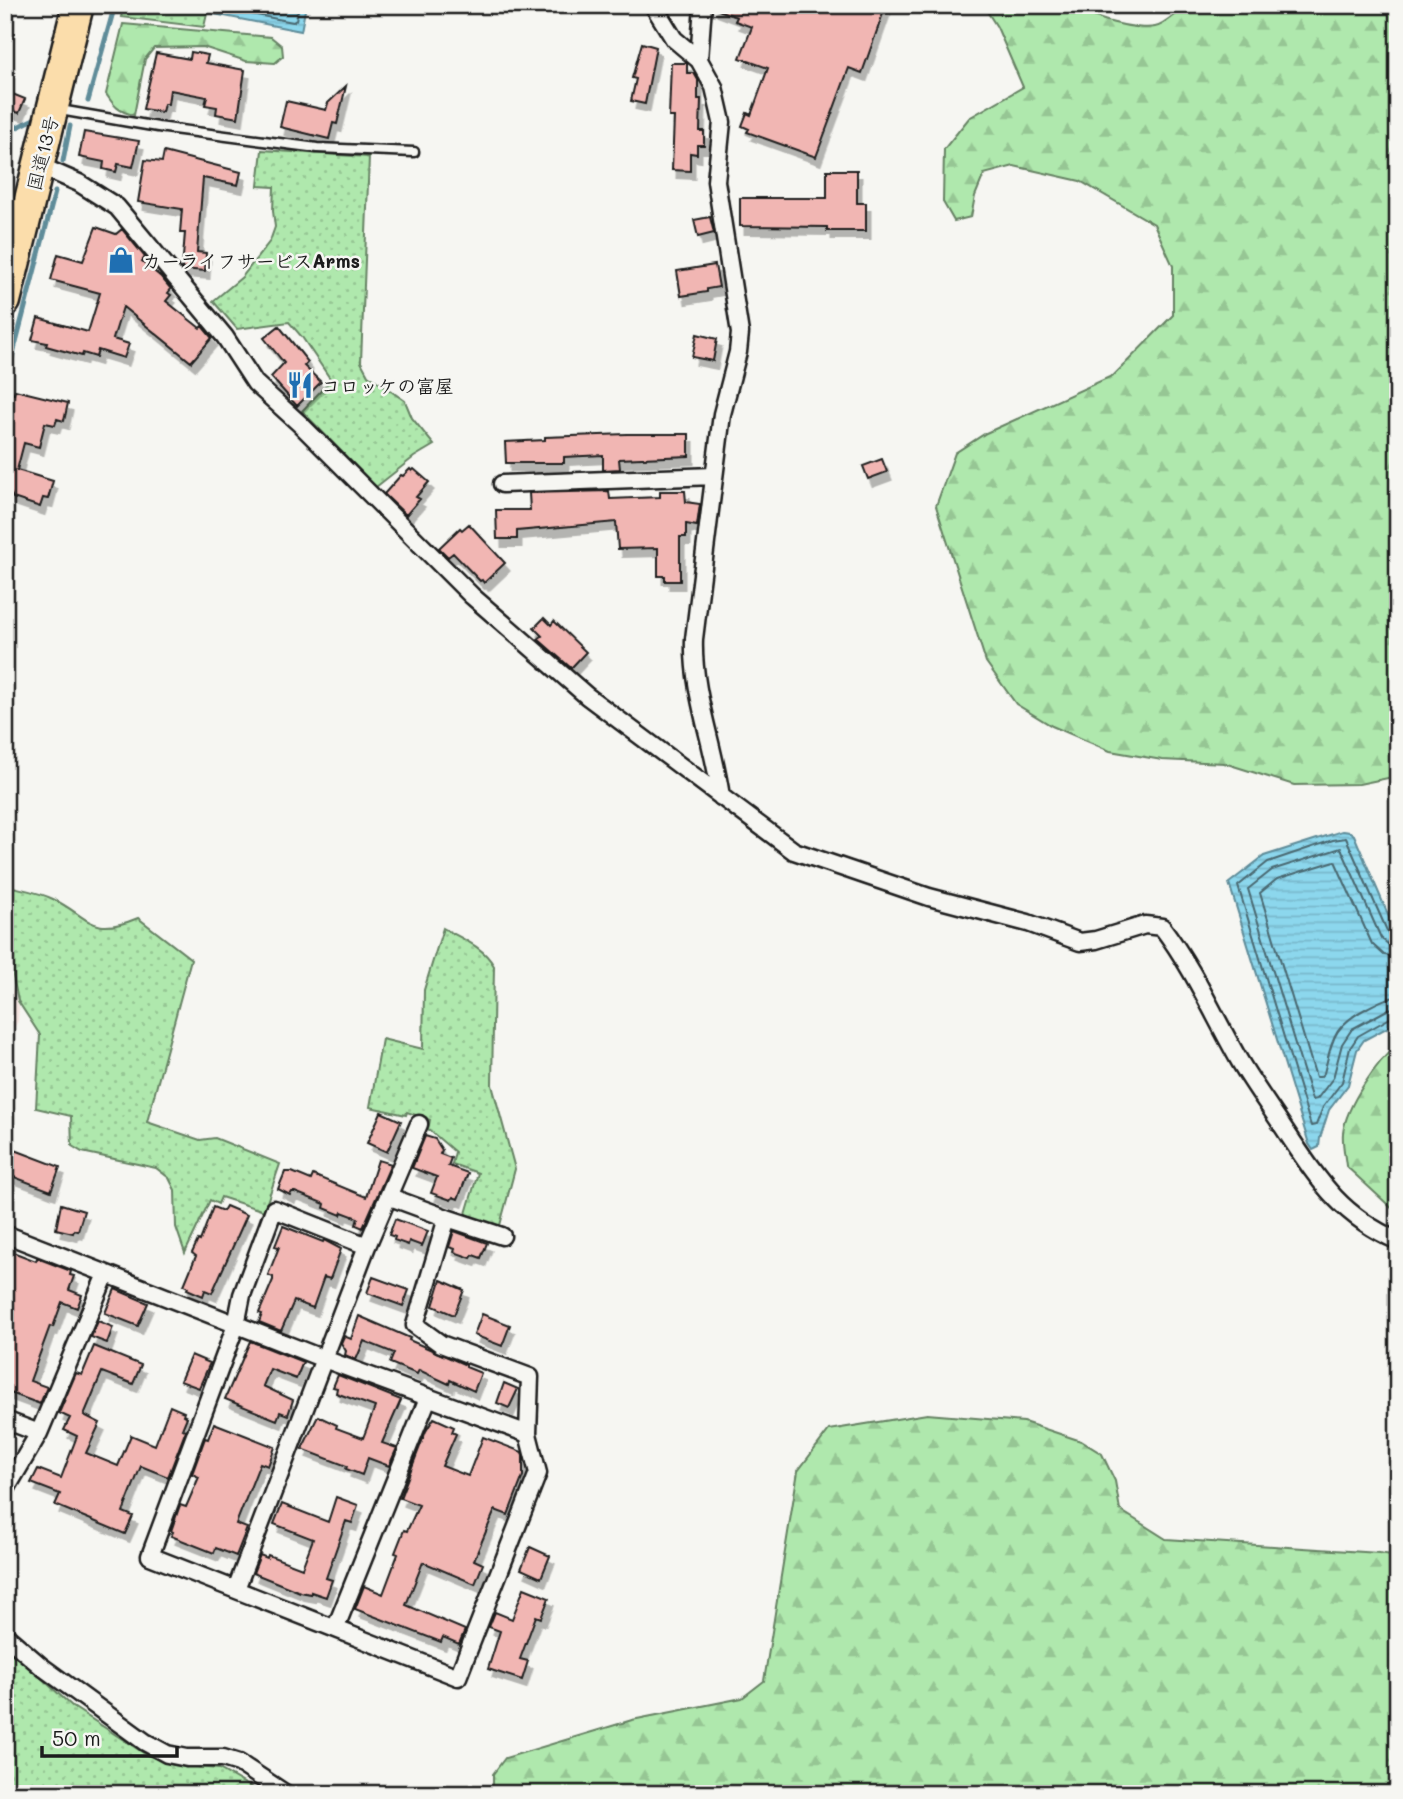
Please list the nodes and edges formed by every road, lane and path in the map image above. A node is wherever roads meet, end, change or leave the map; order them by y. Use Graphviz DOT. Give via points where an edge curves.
graph roads {
  1 [pos="78,5"];
  2 [pos="653,5"];
  3 [pos="703,5"];
  4 [pos="699,60"];
  5 [pos="53,109"];
  6 [pos="414,152"];
  7 [pos="40,166"];
  8 [pos="5,301"];
  9 [pos="715,476"];
  10 [pos="502,484"];
  11 [pos="720,797"];
  12 [pos="419,1124"];
  13 [pos="390,1197"];
  14 [pos="447,1218"];
  15 [pos="5,1234"];
  16 [pos="502,1236"];
  17 [pos="1398,1241"];
  18 [pos="367,1246"];
  19 [pos="106,1274"];
  20 [pos="236,1325"];
  21 [pos="324,1359"];
  22 [pos="428,1398"];
  23 [pos="5,1420"];
  24 [pos="39,1433"];
  25 [pos="528,1434"];
  26 [pos="5,1491"];
  27 [pos="236,1589"];
  28 [pos="336,1627"];
  29 [pos="5,1635"];
  30 [pos="286,1794"];
  1 -- 5 [label="highway, 国道13号"];
  2 -- 4 [label="street" via="674,39"];
  3 -- 4 [label="street"];
  4 -- 9 [label="street" via="714,87 722,122 716,181 740,333 722,414"];
  5 -- 6 [label="lane" via="317,148"];
  5 -- 7 [label="highway, 国道13号"];
  7 -- 8 [label="highway, 国道13号"];
  7 -- 11 [label="street" via="117,207 225,337 255,383 472,596 587,696"];
  9 -- 10 [label="street"];
  9 -- 11 [label="street" via="693,665"];
  11 -- 17 [label="street" via="794,852 1080,942 1145,925 1162,927 1179,949 1241,1063 1318,1179 1348,1212"];
  12 -- 13 [label="street"];
  13 -- 14 [label="street"];
  13 -- 18 [label="street"];
  14 -- 16 [label="street"];
  14 -- 25 [label="street" via="415,1325 441,1344 530,1377"];
  15 -- 19 [label="street"];
  18 -- 20 [label="street" via="274,1209 242,1294"];
  18 -- 21 [label="street"];
  19 -- 20 [label="street"];
  19 -- 24 [label="street"];
  20 -- 21 [label="street"];
  20 -- 27 [label="street" via="150,1556"];
  21 -- 22 [label="street"];
  21 -- 27 [label="street"];
  22 -- 25 [label="street"];
  22 -- 28 [label="street"];
  23 -- 24 [label="street"];
  24 -- 26 [label="street"];
  25 -- 28 [label="street" via="538,1473 458,1677"];
  27 -- 28 [label="street"];
  29 -- 30 [label="street" via="145,1742 167,1754 239,1763"];
}
